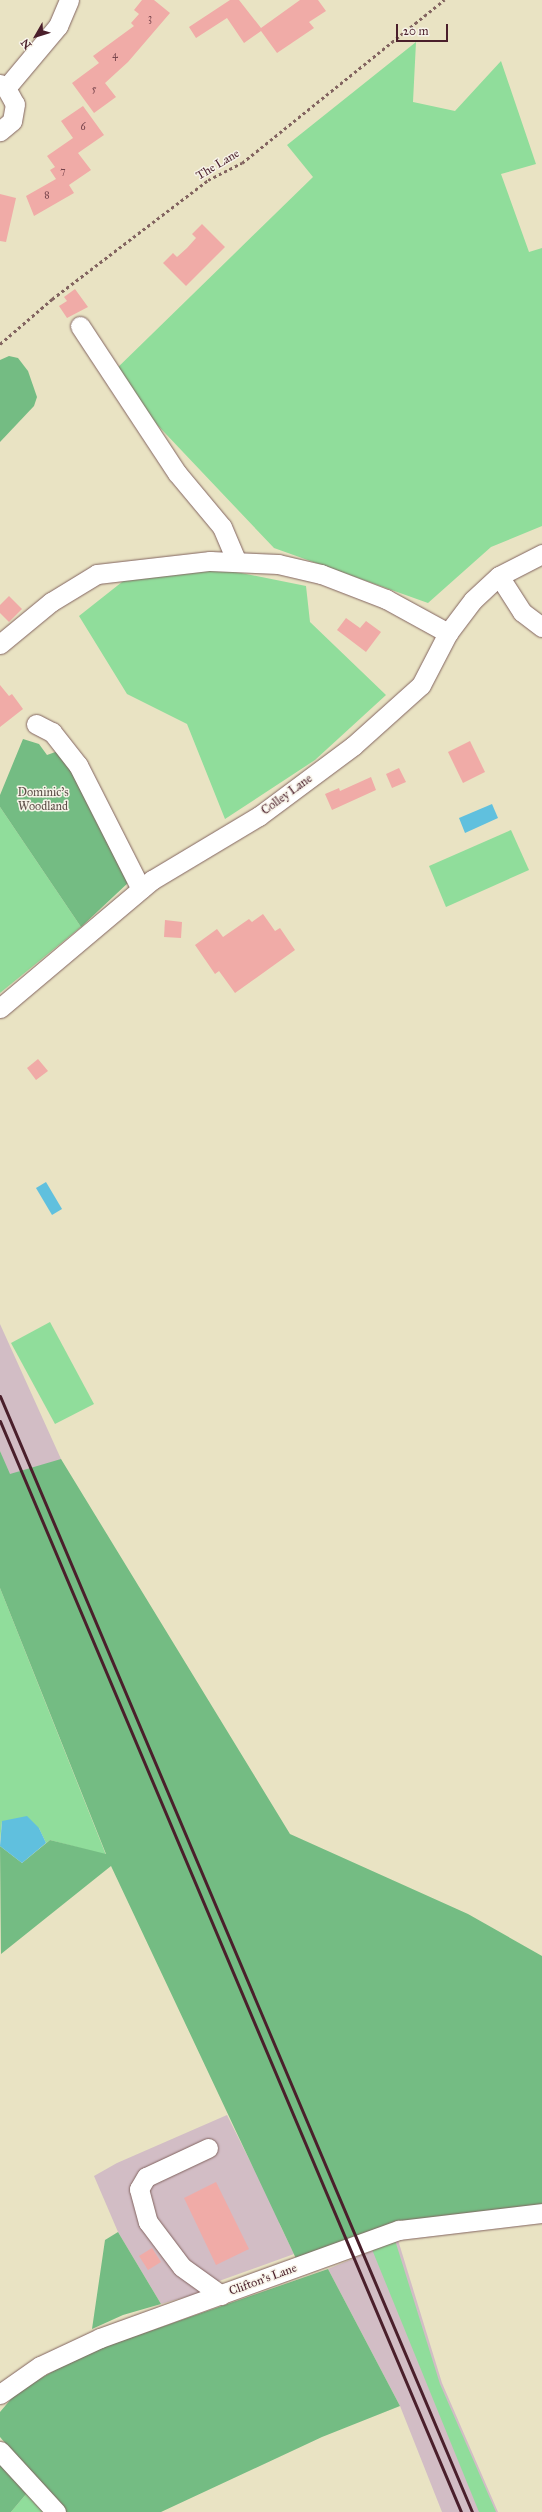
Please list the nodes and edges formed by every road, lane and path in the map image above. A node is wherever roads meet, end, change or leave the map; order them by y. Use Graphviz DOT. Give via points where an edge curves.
graph roads {
  1 [pos="69,0"];
  2 [pos="444,0"];
  3 [pos="3,86"];
  4 [pos="0,131"];
  5 [pos="80,326"];
  6 [pos="0,344"];
  7 [pos="542,554"];
  8 [pos="237,562"];
  9 [pos="499,576"];
  10 [pos="542,627"];
  11 [pos="448,633"];
  12 [pos="0,644"];
  13 [pos="36,724"];
  14 [pos="141,889"];
  15 [pos="0,1008"];
  16 [pos="208,2148"];
  17 [pos="542,2213"];
  18 [pos="221,2295"];
  19 [pos="0,2394"];
  20 [pos="0,2451"];
  21 [pos="56,2512"];
  1 -- 3 [label="street" via="58,26"];
  2 -- 6 [label="path, The Lane" via="242,163 208,180 52,299"];
  3 -- 4 [label="street" via="12,96 15,113 12,121"];
  5 -- 8 [label="street" via="177,473 222,528"];
  7 -- 9 [label="street, Colley Lane"];
  8 -- 11 [label="street" via="278,564 321,574 386,599"];
  8 -- 12 [label="street" via="210,561 97,574 51,602"];
  9 -- 10 [label="street" via="522,612"];
  9 -- 11 [label="street, Colley Lane" via="473,600"];
  11 -- 14 [label="street, Colley Lane" via="421,685 353,746 259,816"];
  13 -- 14 [label="street" via="52,732 78,765"];
  14 -- 15 [label="street, Colley Lane"];
  16 -- 18 [label="street" via="146,2177 139,2189 148,2222 182,2267"];
  17 -- 18 [label="street, Clifton's Lane" via="399,2230"];
  18 -- 19 [label="street, Clifton's Lane" via="100,2338 40,2366"];
  20 -- 21 [label="street"];
}
